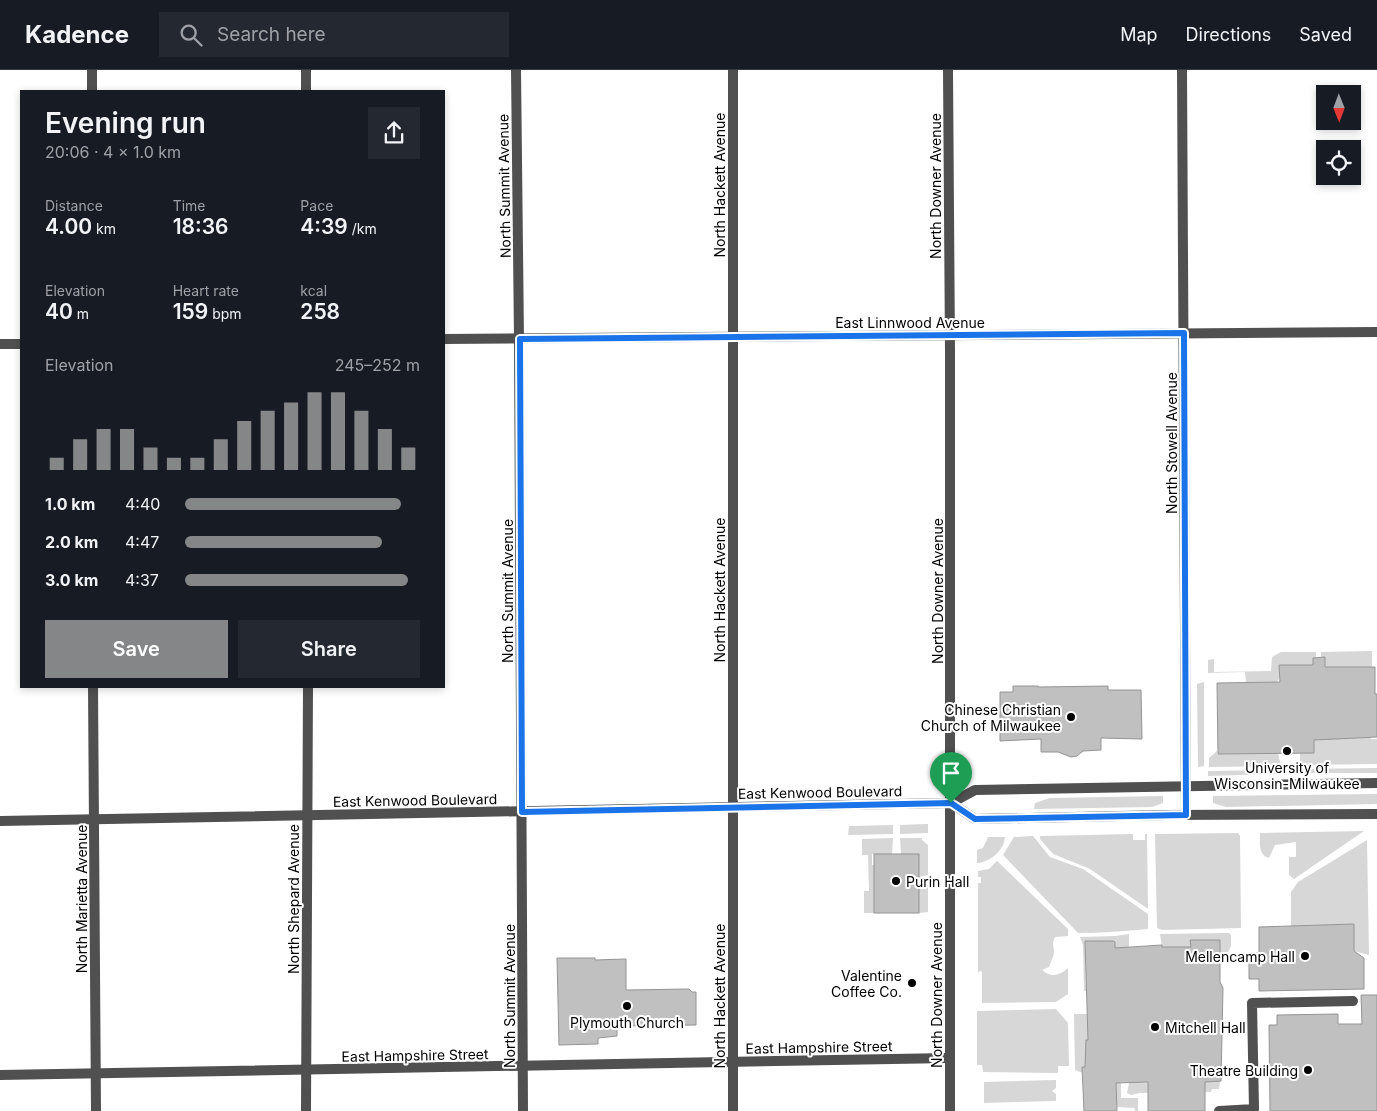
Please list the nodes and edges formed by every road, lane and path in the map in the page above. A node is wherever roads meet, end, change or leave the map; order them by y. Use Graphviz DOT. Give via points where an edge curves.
graph roads {
  1 [pos="92,70"];
  2 [pos="306,70"];
  3 [pos="516,70"];
  4 [pos="733,70"];
  5 [pos="948,70"];
  6 [pos="1182,70"];
  7 [pos="92,90"];
  8 [pos="306,90"];
  9 [pos="1377,332"];
  10 [pos="1184,333"];
  11 [pos="733,336"];
  12 [pos="950,336"];
  13 [pos="445,339"];
  14 [pos="520,339"];
  15 [pos="0,344"];
  16 [pos="20,344"];
  17 [pos="93,688"];
  18 [pos="308,688"];
  19 [pos="1377,783"];
  20 [pos="1186,786"];
  21 [pos="951,803"];
  22 [pos="732,807"];
  23 [pos="522,812"];
  24 [pos="1377,814"];
  25 [pos="1186,815"];
  26 [pos="307,816"];
  27 [pos="94,819"];
  28 [pos="0,821"];
  29 [pos="1353,1001"];
  30 [pos="950,1058"];
  31 [pos="733,1063"];
  32 [pos="523,1066"];
  33 [pos="307,1071"];
  34 [pos="96,1072"];
  35 [pos="0,1075"];
  36 [pos="96,1111"];
  37 [pos="306,1111"];
  38 [pos="523,1111"];
  39 [pos="733,1111"];
  40 [pos="950,1111"];
  41 [pos="1219,1111"];
  1 -- 7 [label="street"];
  2 -- 8 [label="street"];
  3 -- 14 [label="street, North Summit Avenue"];
  4 -- 11 [label="street, North Hackett Avenue"];
  5 -- 12 [label="street, North Downer Avenue"];
  6 -- 10 [label="street, North Stowell Avenue"];
  9 -- 10 [label="street, East Linnwood Avenue"];
  10 -- 12 [label="street, East Linnwood Avenue"];
  10 -- 20 [label="street, North Stowell Avenue"];
  11 -- 12 [label="street, East Linnwood Avenue"];
  11 -- 14 [label="street, East Linnwood Avenue"];
  11 -- 22 [label="street, North Hackett Avenue"];
  12 -- 21 [label="street, North Downer Avenue"];
  13 -- 14 [label="street, East Linnwood Avenue"];
  14 -- 23 [label="street, North Summit Avenue"];
  15 -- 16 [label="street"];
  17 -- 27 [label="street, North Marietta Avenue"];
  18 -- 26 [label="street, North Shepard Avenue"];
  19 -- 20 [label="street, East Kenwood Boulevard"];
  20 -- 21 [label="street, East Kenwood Boulevard" via="975,790"];
  20 -- 25 [label="street, North Stowell Avenue"];
  21 -- 22 [label="street, East Kenwood Boulevard"];
  21 -- 25 [label="street" via="975,819"];
  21 -- 30 [label="street, North Downer Avenue"];
  22 -- 23 [label="street, East Kenwood Boulevard"];
  22 -- 31 [label="street, North Hackett Avenue"];
  23 -- 26 [label="street, East Kenwood Boulevard"];
  23 -- 32 [label="street, North Summit Avenue"];
  24 -- 25 [label="street"];
  26 -- 27 [label="street, East Kenwood Boulevard"];
  26 -- 33 [label="street, North Shepard Avenue"];
  27 -- 28 [label="street, East Kenwood Boulevard"];
  27 -- 34 [label="street, North Marietta Avenue"];
  29 -- 41 [label="street" via="1252,1003 1254,1109"];
  30 -- 31 [label="street, East Hampshire Street"];
  30 -- 40 [label="street, North Downer Avenue"];
  31 -- 32 [label="street, East Hampshire Street"];
  31 -- 39 [label="street, North Hackett Avenue"];
  32 -- 33 [label="street, East Hampshire Street"];
  32 -- 38 [label="street, North Summit Avenue"];
  33 -- 34 [label="street, East Hampshire Street"];
  33 -- 37 [label="street, North Shepard Avenue"];
  34 -- 35 [label="street, East Hampshire Street"];
  34 -- 36 [label="street, North Marietta Avenue"];
}
